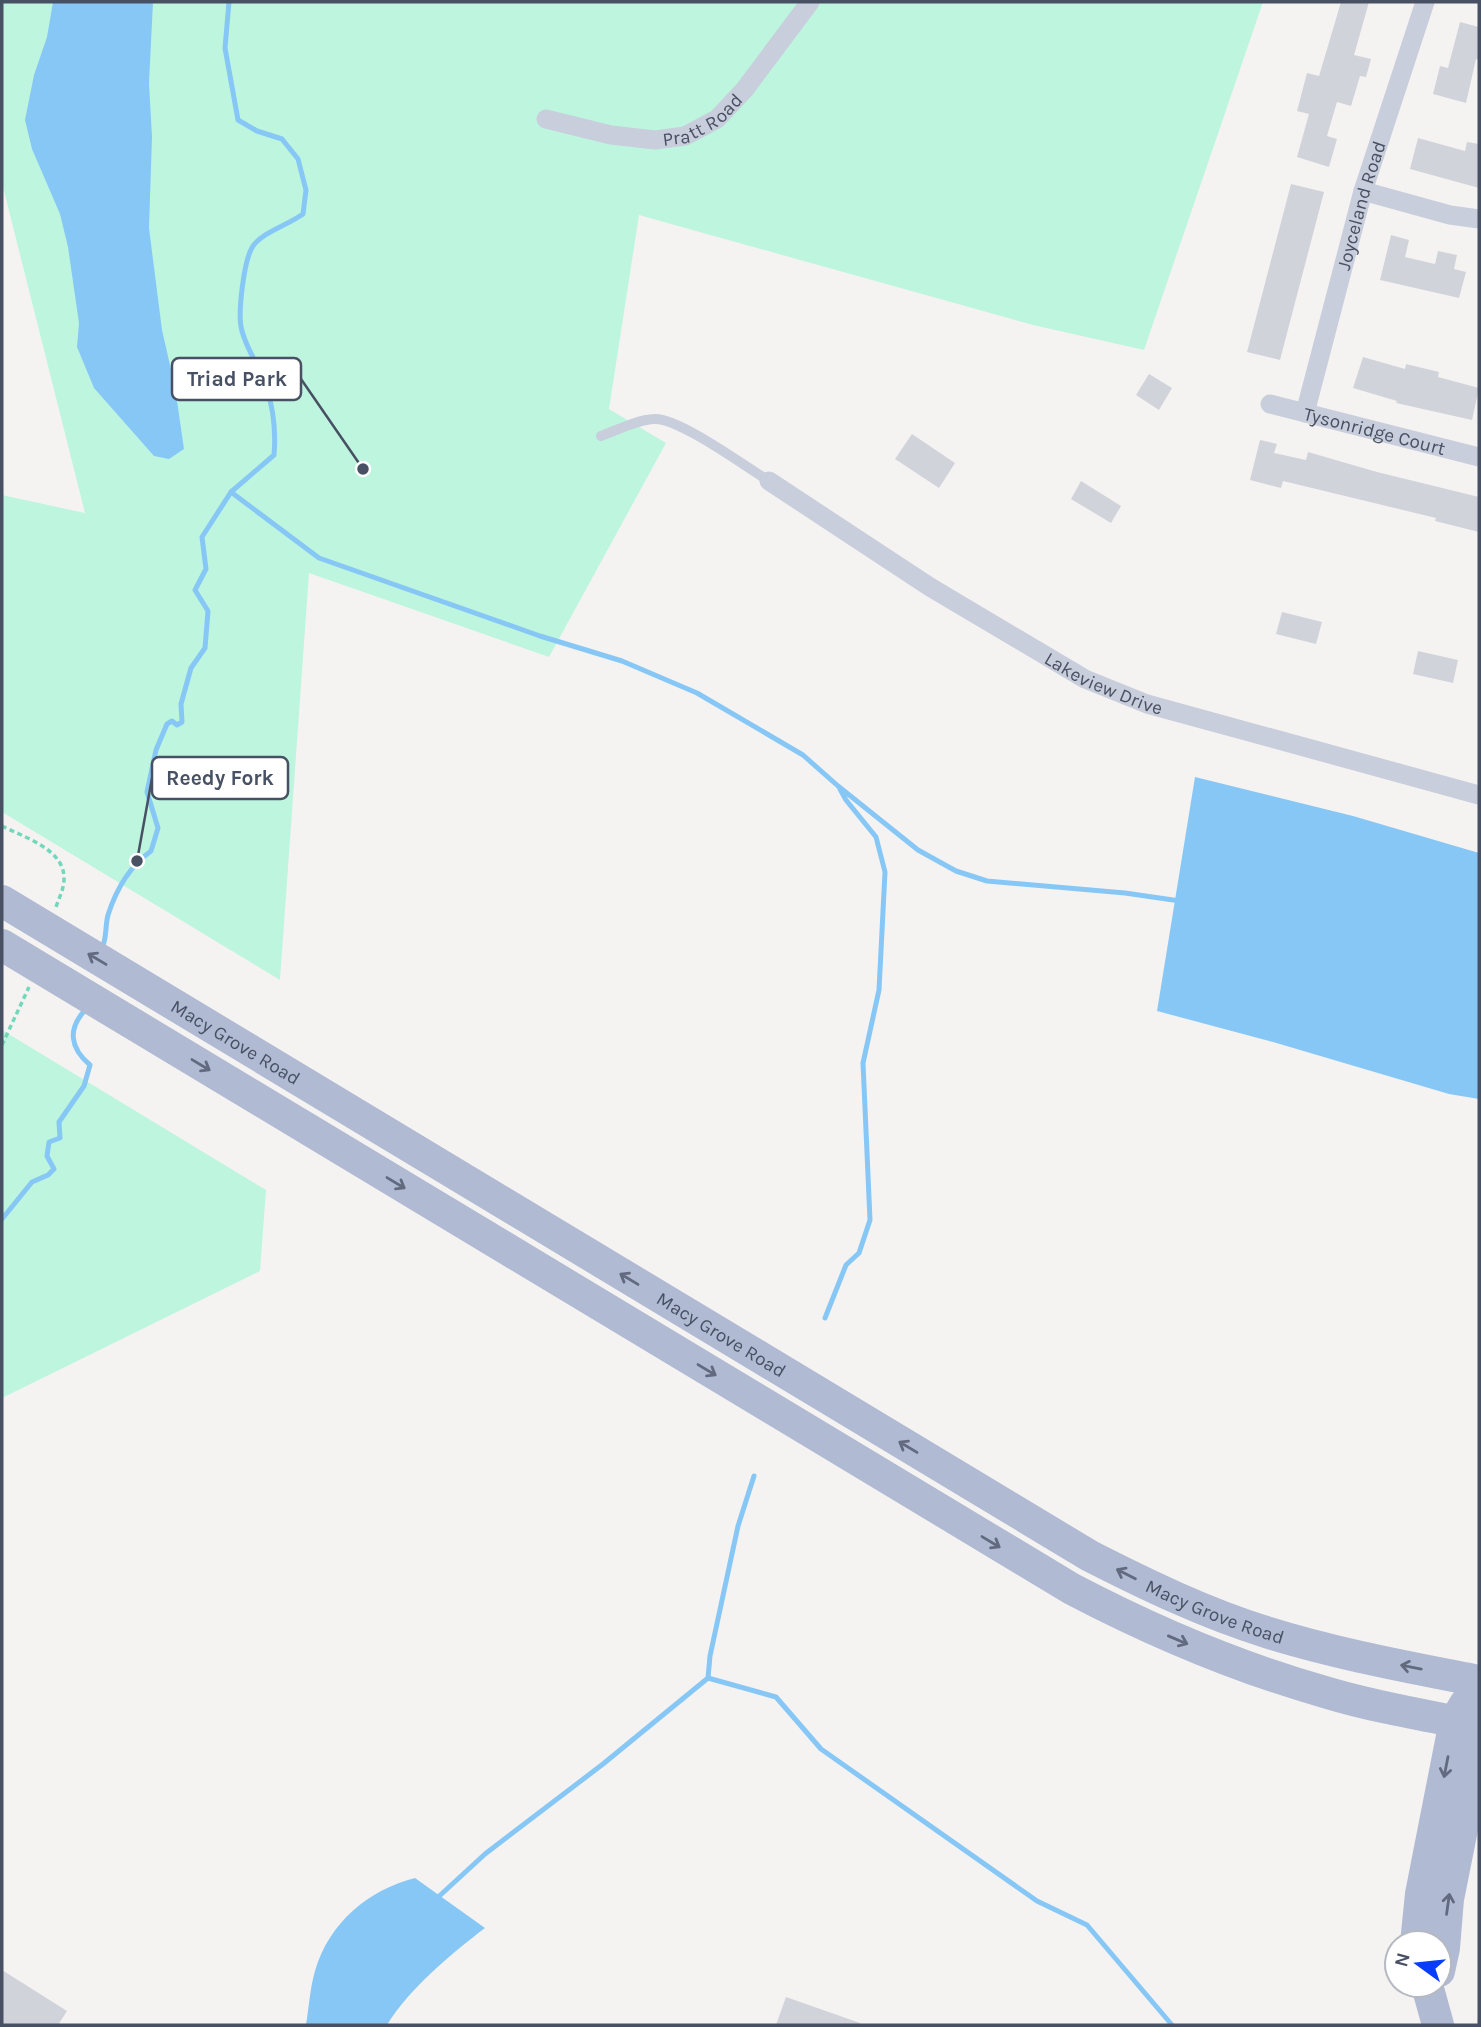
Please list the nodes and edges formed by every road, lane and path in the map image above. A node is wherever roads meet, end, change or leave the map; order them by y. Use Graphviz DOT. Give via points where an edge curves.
graph roads {
  1 [pos="810,2"];
  2 [pos="1425,2"];
  3 [pos="546,119"];
  4 [pos="1363,191"];
  5 [pos="1479,219"];
  6 [pos="1270,404"];
  7 [pos="1306,413"];
  8 [pos="601,436"];
  9 [pos="1479,457"];
  10 [pos="769,481"];
  11 [pos="1479,795"];
  12 [pos="2,901"];
  13 [pos="10,950"];
  14 [pos="828,1443"];
  15 [pos="1001,1503"];
  16 [pos="1479,1686"];
  17 [pos="1467,1723"];
  18 [pos="1479,1744"];
  19 [pos="1417,1929"];
  20 [pos="1446,1929"];
  1 -- 3 [label="street, Pratt Road" via="745,89 717,119 685,136 654,140 611,135"];
  2 -- 4 [label="street, Joyceland Road"];
  4 -- 5 [label="street"];
  4 -- 7 [label="street, Joyceland Road"];
  6 -- 7 [label="street, Tysonridge Court"];
  7 -- 9 [label="street, Tysonridge Court"];
  8 -- 10 [label="lane" via="644,421 676,424"];
  10 -- 11 [label="street, Lakeview Drive" via="930,587 1085,679 1147,704"];
  15 -- 12 [label="main road, Macy Grove Road, one-way"];
  13 -- 14 [label="main road, Macy Grove Road, one-way"];
  14 -- 15 [label="main road" via="925,1482 979,1512 992,1511"];
  14 -- 17 [label="main road, Macy Grove Road, one-way" via="1038,1569 1143,1625 1329,1694"];
  16 -- 15 [label="main road, Macy Grove Road, one-way" via="1229,1620 1124,1574"];
  16 -- 17 [label="main road"];
  17 -- 19 [label="main road, one-way" via="1420,1894"];
  20 -- 18 [label="main road, one-way"];
}
